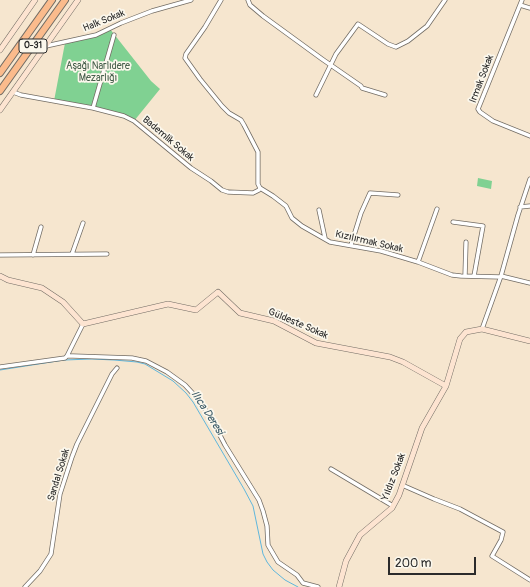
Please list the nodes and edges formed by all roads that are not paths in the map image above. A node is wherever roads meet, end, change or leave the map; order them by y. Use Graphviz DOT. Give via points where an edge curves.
graph roads {
  1 [pos="36,0"];
  2 [pos="52,0"];
  3 [pos="65,0"];
  4 [pos="78,0"];
  5 [pos="191,0"];
  6 [pos="221,0"];
  7 [pos="248,0"];
  8 [pos="445,0"];
  9 [pos="522,0"];
  10 [pos="520,5"];
  11 [pos="530,8"];
  12 [pos="114,35"];
  13 [pos="45,46"];
  14 [pos="0,49"];
  15 [pos="331,65"];
  16 [pos="0,73"];
  17 [pos="0,91"];
  18 [pos="13,92"];
  19 [pos="316,95"];
  20 [pos="385,95"];
  21 [pos="93,108"];
  22 [pos="0,110"];
  23 [pos="530,136"];
  24 [pos="530,179"];
  25 [pos="260,188"];
  26 [pos="398,195"];
  27 [pos="530,206"];
  28 [pos="520,207"];
  29 [pos="437,209"];
  30 [pos="319,210"];
  31 [pos="453,222"];
  32 [pos="83,223"];
  33 [pos="41,227"];
  34 [pos="325,238"];
  35 [pos="466,242"];
  36 [pos="351,245"];
  37 [pos="72,254"];
  38 [pos="107,254"];
  39 [pos="0,255"];
  40 [pos="33,255"];
  41 [pos="418,262"];
  42 [pos="0,276"];
  43 [pos="465,276"];
  44 [pos="474,276"];
  45 [pos="501,276"];
  46 [pos="530,283"];
  47 [pos="84,324"];
  48 [pos="482,329"];
  49 [pos="530,341"];
  50 [pos="67,356"];
  51 [pos="0,367"];
  52 [pos="117,368"];
  53 [pos="446,386"];
  54 [pos="331,469"];
  55 [pos="402,485"];
  56 [pos="393,506"];
  57 [pos="530,580"];
  58 [pos="25,587"];
  59 [pos="318,587"];
  60 [pos="339,587"];
  1 -- 14 [label="street"];
  2 -- 16 [label="highway, O-31"];
  3 -- 17 [label="highway, O-31"];
  4 -- 13 [label="street"];
  5 -- 13 [label="street, Halk Sokak" via="152,11 96,35"];
  6 -- 25 [label="street" via="185,58 222,106 241,120 248,132 258,152"];
  7 -- 15 [label="street" via="263,16"];
  8 -- 15 [label="street" via="427,26 396,47 358,24"];
  9 -- 10 [label="street, Irmak Sokak"];
  10 -- 11 [label="street"];
  10 -- 23 [label="street, Irmak Sokak" via="478,109 493,121"];
  12 -- 21 [label="street"];
  13 -- 18 [label="street"];
  15 -- 19 [label="street"];
  15 -- 20 [label="street" via="362,88"];
  18 -- 21 [label="street, Bademlik Sokak"];
  18 -- 22 [label="street"];
  21 -- 25 [label="street, Bademlik Sokak" via="134,121 222,190 253,193"];
  24 -- 28 [label="street"];
  25 -- 34 [label="street, Kızılırmak Sokak" via="286,206 292,218 302,226"];
  26 -- 36 [label="street" via="370,193"];
  27 -- 28 [label="street"];
  28 -- 45 [label="street"];
  29 -- 41 [label="street"];
  30 -- 34 [label="street"];
  31 -- 44 [label="street" via="483,226"];
  32 -- 37 [label="street"];
  33 -- 40 [label="street"];
  34 -- 36 [label="street, Kızılırmak Sokak" via="330,242"];
  35 -- 43 [label="street"];
  36 -- 41 [label="street, Kızılırmak Sokak"];
  37 -- 38 [label="street"];
  37 -- 40 [label="street"];
  39 -- 40 [label="street"];
  41 -- 43 [label="street, Kızılırmak Sokak" via="450,274"];
  42 -- 47 [label="street" via="42,288 63,302"];
  43 -- 44 [label="street, Kızılırmak Sokak"];
  44 -- 45 [label="street, Kızılırmak Sokak"];
  45 -- 46 [label="street, Kızılırmak Sokak"];
  45 -- 48 [label="street"];
  47 -- 50 [label="street"];
  47 -- 53 [label="street, Güldeste Sokak" via="168,304 196,310 218,292 240,313 274,321 316,343 390,357"];
  48 -- 49 [label="street"];
  48 -- 53 [label="street, Yıldız Sokak" via="466,332 460,339"];
  50 -- 51 [label="street"];
  50 -- 59 [label="street" via="132,358 167,372 185,385 211,418 259,500 268,545 278,562 297,575 303,583"];
  52 -- 58 [label="street, Sandal Sokak" via="75,451 60,494 51,554"];
  53 -- 55 [label="street, Yıldız Sokak" via="422,428"];
  54 -- 56 [label="street"];
  55 -- 56 [label="street, Yıldız Sokak"];
  55 -- 57 [label="street" via="460,509 503,532 492,556"];
  56 -- 60 [label="street, Yıldız Sokak" via="360,535 346,561"];
}
